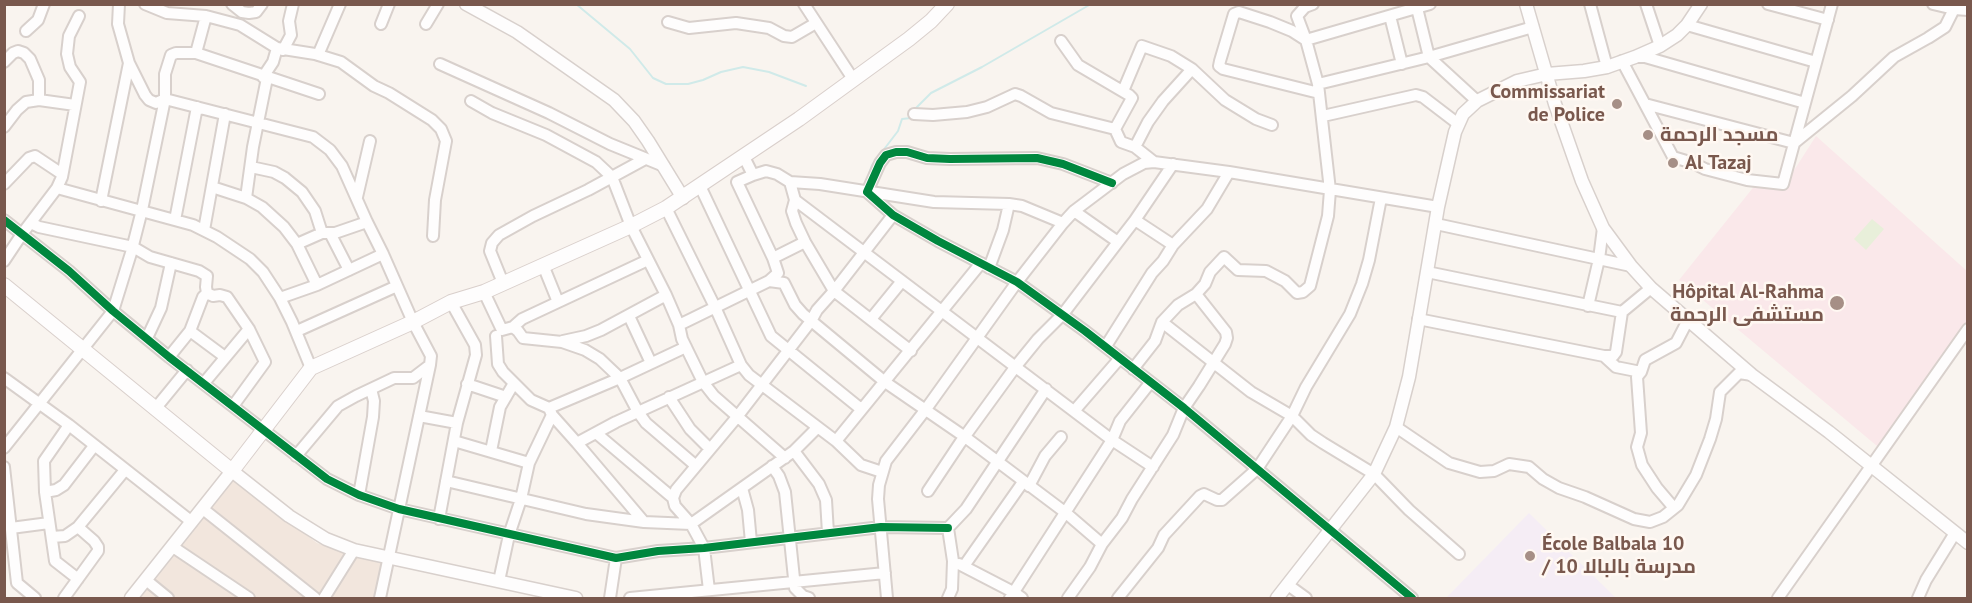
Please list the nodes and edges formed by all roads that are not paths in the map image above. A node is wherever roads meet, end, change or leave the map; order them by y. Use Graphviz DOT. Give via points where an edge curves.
graph roads {
  1 [pos="44,4"];
  2 [pos="119,4"];
  3 [pos="146,4"];
  4 [pos="232,4"];
  5 [pos="262,4"];
  6 [pos="293,4"];
  7 [pos="340,4"];
  8 [pos="389,4"];
  9 [pos="438,4"];
  10 [pos="804,4"];
  11 [pos="947,4"];
  12 [pos="1240,4"];
  13 [pos="1313,4"];
  14 [pos="1430,4"];
  15 [pos="1526,4"];
  16 [pos="1590,4"];
  17 [pos="1646,4"];
  18 [pos="1701,4"];
  19 [pos="1768,4"];
  20 [pos="1832,4"];
  21 [pos="1933,4"];
  22 [pos="474,7"];
  23 [pos="1417,7"];
  24 [pos="1954,9"];
  25 [pos="1968,10"];
  26 [pos="79,16"];
  27 [pos="206,16"];
  28 [pos="1390,16"];
  29 [pos="1255,17"];
  30 [pos="1828,20"];
  31 [pos="668,22"];
  32 [pos="816,23"];
  33 [pos="381,24"];
  34 [pos="426,24"];
  35 [pos="1687,25"];
  36 [pos="1533,27"];
  37 [pos="26,31"];
  38 [pos="1306,39"];
  39 [pos="1061,42"];
  40 [pos="1660,46"];
  41 [pos="280,49"];
  42 [pos="196,53"];
  43 [pos="318,55"];
  44 [pos="1429,57"];
  45 [pos="1629,59"];
  46 [pos="4,62"];
  47 [pos="1816,62"];
  48 [pos="129,63"];
  49 [pos="440,64"];
  50 [pos="1402,64"];
  51 [pos="1607,67"];
  52 [pos="1192,69"];
  53 [pos="1547,74"];
  54 [pos="265,77"];
  55 [pos="853,80"];
  56 [pos="1318,89"];
  57 [pos="1123,91"];
  58 [pos="319,94"];
  59 [pos="165,99"];
  60 [pos="39,100"];
  61 [pos="471,101"];
  62 [pos="1477,101"];
  63 [pos="1805,103"];
  64 [pos="1645,104"];
  65 [pos="75,105"];
  66 [pos="197,107"];
  67 [pos="225,114"];
  68 [pos="914,114"];
  69 [pos="1323,116"];
  70 [pos="258,122"];
  71 [pos="1457,123"];
  72 [pos="1272,125"];
  73 [pos="4,127"];
  74 [pos="1115,129"];
  75 [pos="370,141"];
  76 [pos="1794,143"];
  77 [pos="1135,147"];
  78 [pos="744,157"];
  79 [pos="645,159"];
  80 [pos="1154,162"];
  81 [pos="1173,164"];
  82 [pos="664,166"];
  83 [pos="251,168"];
  84 [pos="1229,172"];
  85 [pos="62,174"];
  86 [pos="753,175"];
  87 [pos="612,177"];
  88 [pos="790,182"];
  89 [pos="1112,183"];
  90 [pos="4,184"];
  91 [pos="700,186"];
  92 [pos="212,187"];
  93 [pos="57,188"];
  94 [pos="1330,190"];
  95 [pos="867,192"];
  96 [pos="357,197"];
  97 [pos="246,198"];
  98 [pos="682,198"];
  99 [pos="1381,198"];
  100 [pos="795,200"];
  101 [pos="101,201"];
  102 [pos="1010,204"];
  103 [pos="1437,207"];
  104 [pos="666,208"];
  105 [pos="142,210"];
  106 [pos="1074,211"];
  107 [pos="893,215"];
  108 [pos="4,220"];
  109 [pos="175,220"];
  110 [pos="1135,220"];
  111 [pos="367,222"];
  112 [pos="31,223"];
  113 [pos="1063,224"];
  114 [pos="1436,224"];
  115 [pos="632,226"];
  116 [pos="1604,228"];
  117 [pos="204,230"];
  118 [pos="326,233"];
  119 [pos="22,234"];
  120 [pos="433,236"];
  121 [pos="805,242"];
  122 [pos="1118,243"];
  123 [pos="297,244"];
  124 [pos="1173,245"];
  125 [pos="133,247"];
  126 [pos="865,252"];
  127 [pos="384,254"];
  128 [pos="773,258"];
  129 [pos="1599,259"];
  130 [pos="648,260"];
  131 [pos="4,261"];
  132 [pos="171,263"];
  133 [pos="543,265"];
  134 [pos="985,265"];
  135 [pos="1632,266"];
  136 [pos="349,270"];
  137 [pos="1427,272"];
  138 [pos="769,281"];
  139 [pos="902,281"];
  140 [pos="1017,282"];
  141 [pos="502,283"];
  142 [pos="4,285"];
  143 [pos="317,285"];
  144 [pos="397,286"];
  145 [pos="1651,288"];
  146 [pos="748,291"];
  147 [pos="834,291"];
  148 [pos="484,292"];
  149 [pos="207,293"];
  150 [pos="1196,294"];
  151 [pos="666,295"];
  152 [pos="280,298"];
  153 [pos="452,302"];
  154 [pos="558,302"];
  155 [pos="1588,306"];
  156 [pos="715,307"];
  157 [pos="113,311"];
  158 [pos="1622,312"];
  159 [pos="942,313"];
  160 [pos="1063,314"];
  161 [pos="629,316"];
  162 [pos="871,319"];
  163 [pos="1418,319"];
  164 [pos="1688,320"];
  165 [pos="812,321"];
  166 [pos="413,322"];
  167 [pos="1162,322"];
  168 [pos="679,325"];
  169 [pos="513,327"];
  170 [pos="249,329"];
  171 [pos="1968,329"];
  172 [pos="190,331"];
  173 [pos="297,332"];
  174 [pos="496,336"];
  175 [pos="147,338"];
  176 [pos="977,339"];
  177 [pos="562,342"];
  178 [pos="1106,346"];
  179 [pos="686,347"];
  180 [pos="83,348"];
  181 [pos="788,350"];
  182 [pos="911,351"];
  183 [pos="1604,356"];
  184 [pos="170,357"];
  185 [pos="225,357"];
  186 [pos="1120,358"];
  187 [pos="651,363"];
  188 [pos="1214,364"];
  189 [pos="430,365"];
  190 [pos="741,365"];
  191 [pos="1016,366"];
  192 [pos="311,368"];
  193 [pos="1133,369"];
  194 [pos="187,370"];
  195 [pos="1641,372"];
  196 [pos="1752,375"];
  197 [pos="4,378"];
  198 [pos="620,378"];
  199 [pos="703,382"];
  200 [pos="885,382"];
  201 [pos="204,383"];
  202 [pos="514,383"];
  203 [pos="1150,383"];
  204 [pos="467,384"];
  205 [pos="762,385"];
  206 [pos="371,389"];
  207 [pos="1046,389"];
  208 [pos="506,397"];
  209 [pos="669,397"];
  210 [pos="39,404"];
  211 [pos="233,406"];
  212 [pos="1184,408"];
  213 [pos="155,409"];
  214 [pos="861,409"];
  215 [pos="926,410"];
  216 [pos="1075,410"];
  217 [pos="551,411"];
  218 [pos="638,412"];
  219 [pos="419,416"];
  220 [pos="1292,416"];
  221 [pos="736,417"];
  222 [pos="457,423"];
  223 [pos="69,425"];
  224 [pos="1396,427"];
  225 [pos="817,428"];
  226 [pos="263,430"];
  227 [pos="596,434"];
  228 [pos="964,437"];
  229 [pos="1060,437"];
  230 [pos="1112,440"];
  231 [pos="454,441"];
  232 [pos="836,441"];
  233 [pos="577,443"];
  234 [pos="94,446"];
  235 [pos="4,448"];
  236 [pos="710,449"];
  237 [pos="490,451"];
  238 [pos="790,455"];
  239 [pos="296,456"];
  240 [pos="997,462"];
  241 [pos="529,463"];
  242 [pos="695,465"];
  243 [pos="1871,465"];
  244 [pos="772,466"];
  245 [pos="4,467"];
  246 [pos="1153,467"];
  247 [pos="1257,469"];
  248 [pos="125,470"];
  249 [pos="232,471"];
  250 [pos="882,472"];
  251 [pos="1374,474"];
  252 [pos="446,481"];
  253 [pos="1026,484"];
  254 [pos="742,488"];
  255 [pos="928,491"];
  256 [pos="45,492"];
  257 [pos="359,495"];
  258 [pos="673,498"];
  259 [pos="521,499"];
  260 [pos="203,508"];
  261 [pos="1674,508"];
  262 [pos="399,509"];
  263 [pos="1066,513"];
  264 [pos="439,519"];
  265 [pos="192,522"];
  266 [pos="644,522"];
  267 [pos="49,523"];
  268 [pos="691,524"];
  269 [pos="78,527"];
  270 [pos="881,527"];
  271 [pos="11,528"];
  272 [pos="948,528"];
  273 [pos="1330,532"];
  274 [pos="828,533"];
  275 [pos="1955,533"];
  276 [pos="509,535"];
  277 [pos="52,537"];
  278 [pos="789,537"];
  279 [pos="751,542"];
  280 [pos="1968,543"];
  281 [pos="1102,544"];
  282 [pos="173,547"];
  283 [pos="704,548"];
  284 [pos="354,550"];
  285 [pos="1459,554"];
  286 [pos="616,558"];
  287 [pos="389,559"];
  288 [pos="953,561"];
  289 [pos="964,566"];
  290 [pos="885,573"];
  291 [pos="78,579"];
  292 [pos="146,580"];
  293 [pos="499,581"];
  294 [pos="17,583"];
  295 [pos="794,583"];
  296 [pos="4,585"];
  297 [pos="1288,585"];
  298 [pos="709,590"];
  299 [pos="243,597"];
  300 [pos="1016,597"];
  301 [pos="1123,597"];
  302 [pos="35,598"];
  303 [pos="64,598"];
  304 [pos="131,598"];
  305 [pos="168,598"];
  306 [pos="315,598"];
  307 [pos="324,598"];
  308 [pos="380,598"];
  309 [pos="576,598"];
  310 [pos="610,598"];
  311 [pos="630,598"];
  312 [pos="809,598"];
  313 [pos="887,598"];
  314 [pos="948,598"];
  315 [pos="1068,598"];
  316 [pos="1277,598"];
  317 [pos="1306,598"];
  318 [pos="1412,598"];
  319 [pos="1778,598"];
  320 [pos="1918,598"];
  1 -- 37 [label="street" via="38,20"];
  2 -- 48 [label="street" via="118,24"];
  3 -- 27 [label="street" via="167,13"];
  4 -- 5 [label="street" via="249,13 256,12"];
  6 -- 41 [label="street" via="291,35"];
  7 -- 43 [label="street"];
  8 -- 33 [label="street"];
  9 -- 34 [label="street"];
  10 -- 32 [label="street"];
  11 -- 55 [label="main road" via="909,39"];
  12 -- 29 [label="street"];
  13 -- 38 [label="street" via="1297,16"];
  14 -- 23 [label="street"];
  15 -- 36 [label="street"];
  16 -- 51 [label="street"];
  17 -- 40 [label="street"];
  18 -- 35 [label="street"];
  19 -- 30 [label="street"];
  20 -- 30 [label="street"];
  21 -- 24 [label="street"];
  22 -- 82 [label="street" via="614,100 634,121"];
  23 -- 28 [label="street"];
  23 -- 44 [label="street"];
  24 -- 25 [label="street"];
  24 -- 76 [label="street" via="1944,27 1894,57"];
  26 -- 65 [label="street" via="69,36 67,54 80,82"];
  27 -- 41 [label="street" via="240,25"];
  27 -- 42 [label="street"];
  28 -- 38 [label="street"];
  28 -- 50 [label="street"];
  29 -- 38 [label="street"];
  29 -- 56 [label="street" via="1234,14 1219,66"];
  30 -- 47 [label="street"];
  31 -- 32 [label="street" via="689,28 736,24 769,28 792,37"];
  32 -- 55 [label="street"];
  35 -- 40 [label="street"];
  35 -- 47 [label="street"];
  36 -- 44 [label="street"];
  36 -- 53 [label="street"];
  38 -- 56 [label="street"];
  39 -- 57 [label="street" via="1078,65"];
  40 -- 45 [label="street"];
  41 -- 43 [label="street"];
  41 -- 54 [label="street"];
  42 -- 54 [label="street"];
  42 -- 59 [label="street" via="171,55 165,74"];
  43 -- 120 [label="street" via="341,62 441,129 446,141"];
  44 -- 50 [label="street"];
  44 -- 62 [label="street"];
  45 -- 51 [label="street"];
  45 -- 63 [label="street" via="1645,57"];
  45 -- 64 [label="street"];
  46 -- 60 [label="street" via="18,51 30,59 39,80"];
  47 -- 63 [label="street"];
  48 -- 59 [label="street" via="149,100 156,103"];
  48 -- 101 [label="street"];
  49 -- 79 [label="street"];
  50 -- 56 [label="street"];
  51 -- 53 [label="street"];
  52 -- 57 [label="street" via="1171,56 1142,46"];
  52 -- 72 [label="street" via="1233,105"];
  52 -- 77 [label="street" via="1163,101"];
  53 -- 62 [label="street" via="1517,81"];
  53 -- 116 [label="street" via="1582,181"];
  54 -- 58 [label="street"];
  54 -- 70 [label="street"];
  55 -- 78 [label="main road"];
  56 -- 69 [label="street"];
  57 -- 74 [label="street" via="1132,98"];
  59 -- 66 [label="street"];
  59 -- 105 [label="street"];
  60 -- 65 [label="street"];
  60 -- 73 [label="street" via="23,104"];
  61 -- 87 [label="street" via="546,135 596,162"];
  62 -- 71 [label="street"];
  63 -- 76 [label="street"];
  64 -- 76 [label="street"];
  64 -- 76 [label="street" via="1670,154 1705,169 1747,180 1783,184"];
  65 -- 85 [label="street"];
  66 -- 67 [label="street"];
  66 -- 109 [label="street"];
  67 -- 70 [label="street"];
  67 -- 92 [label="street"];
  68 -- 74 [label="street" via="968,112 1015,94 1051,113"];
  69 -- 71 [label="street" via="1416,95"];
  69 -- 94 [label="street"];
  70 -- 83 [label="street"];
  70 -- 96 [label="street" via="313,137 342,166"];
  71 -- 103 [label="street"];
  74 -- 77 [label="street" via="1121,142"];
  75 -- 96 [label="street"];
  77 -- 80 [label="street"];
  78 -- 86 [label="street"];
  78 -- 91 [label="main road"];
  79 -- 82 [label="street"];
  79 -- 87 [label="street"];
  80 -- 81 [label="street"];
  80 -- 89 [label="street" via="1135,167"];
  81 -- 84 [label="street"];
  81 -- 110 [label="street"];
  82 -- 98 [label="street"];
  83 -- 97 [label="street"];
  83 -- 118 [label="street" via="273,172 302,192"];
  84 -- 94 [label="street"];
  84 -- 124 [label="street" via="1207,209"];
  85 -- 90 [label="street" via="35,156"];
  85 -- 93 [label="street"];
  86 -- 88 [label="street" via="766,171"];
  86 -- 128 [label="street" via="737,182"];
  87 -- 115 [label="street"];
  87 -- 141 [label="street" via="495,238 490,251"];
  88 -- 95 [label="street"];
  88 -- 100 [label="street"];
  89 -- 95 [label="street" via="1037,158 950,159 896,152 886,155 880,163"];
  89 -- 106 [label="street"];
  91 -- 98 [label="main road"];
  91 -- 146 [label="street"];
  92 -- 97 [label="street"];
  92 -- 117 [label="street"];
  93 -- 101 [label="street"];
  93 -- 112 [label="street"];
  94 -- 99 [label="street"];
  94 -- 150 [label="street" via="1328,216 1310,286 1303,292 1297,293 1266,271 1238,270 1224,258"];
  95 -- 102 [label="street" via="934,202"];
  95 -- 107 [label="street"];
  96 -- 111 [label="street"];
  97 -- 123 [label="street" via="284,226"];
  98 -- 104 [label="main road"];
  99 -- 103 [label="street"];
  99 -- 220 [label="street" via="1369,260 1350,314"];
  100 -- 121 [label="street" via="792,211"];
  100 -- 126 [label="street"];
  101 -- 105 [label="street"];
  102 -- 113 [label="street"];
  102 -- 134 [label="street" via="1003,230"];
  103 -- 114 [label="street"];
  104 -- 115 [label="main road"];
  104 -- 156 [label="street"];
  105 -- 109 [label="street"];
  105 -- 125 [label="street"];
  106 -- 113 [label="street"];
  106 -- 122 [label="street"];
  107 -- 126 [label="street"];
  107 -- 134 [label="street"];
  108 -- 119 [label="street"];
  109 -- 117 [label="street"];
  110 -- 122 [label="street"];
  110 -- 124 [label="street"];
  111 -- 118 [label="street"];
  111 -- 127 [label="street"];
  112 -- 119 [label="street"];
  112 -- 125 [label="street"];
  113 -- 140 [label="street"];
  114 -- 129 [label="street"];
  114 -- 137 [label="street"];
  115 -- 130 [label="street"];
  115 -- 133 [label="main road"];
  116 -- 129 [label="street"];
  116 -- 135 [label="street"];
  117 -- 152 [label="street" via="250,259"];
  118 -- 123 [label="street"];
  118 -- 136 [label="street"];
  119 -- 131 [label="street"];
  119 -- 157 [label="street"];
  121 -- 128 [label="street"];
  121 -- 147 [label="street"];
  122 -- 160 [label="street"];
  123 -- 143 [label="street"];
  124 -- 178 [label="street"];
  125 -- 132 [label="street"];
  125 -- 157 [label="street"];
  126 -- 139 [label="street"];
  126 -- 147 [label="street"];
  127 -- 136 [label="street"];
  127 -- 144 [label="street"];
  128 -- 138 [label="street" via="778,273"];
  129 -- 135 [label="street"];
  129 -- 155 [label="street"];
  130 -- 151 [label="street"];
  130 -- 154 [label="street"];
  132 -- 149 [label="street" via="207,276"];
  132 -- 175 [label="street" via="160,309"];
  133 -- 141 [label="main road"];
  133 -- 154 [label="street"];
  134 -- 140 [label="street"];
  134 -- 159 [label="street"];
  135 -- 145 [label="street"];
  136 -- 143 [label="street"];
  137 -- 155 [label="street"];
  137 -- 163 [label="street"];
  138 -- 146 [label="street"];
  138 -- 165 [label="street" via="784,283 795,305"];
  139 -- 159 [label="street"];
  139 -- 162 [label="street"];
  140 -- 160 [label="street"];
  140 -- 176 [label="street"];
  141 -- 148 [label="main road"];
  142 -- 180 [label="main road"];
  143 -- 152 [label="street"];
  144 -- 166 [label="street"];
  144 -- 173 [label="street"];
  145 -- 158 [label="street"];
  145 -- 164 [label="street"];
  146 -- 156 [label="street"];
  146 -- 181 [label="street" via="771,336"];
  147 -- 162 [label="street"];
  147 -- 165 [label="street"];
  148 -- 153 [label="main road"];
  148 -- 169 [label="street" via="502,330"];
  149 -- 170 [label="street" via="227,297"];
  149 -- 172 [label="street"];
  150 -- 167 [label="street"];
  150 -- 188 [label="street" via="1226,332 1227,338"];
  151 -- 161 [label="street"];
  151 -- 168 [label="street"];
  152 -- 173 [label="street"];
  153 -- 166 [label="main road"];
  153 -- 204 [label="street" via="475,345 475,364"];
  154 -- 169 [label="street"];
  155 -- 158 [label="street"];
  156 -- 168 [label="street"];
  156 -- 190 [label="street"];
  157 -- 175 [label="street"];
  157 -- 180 [label="street"];
  158 -- 183 [label="street" via="1616,352"];
  159 -- 176 [label="street"];
  159 -- 182 [label="street"];
  160 -- 178 [label="street"];
  160 -- 191 [label="street"];
  161 -- 177 [label="street" via="586,336"];
  161 -- 187 [label="street"];
  162 -- 182 [label="street"];
  163 -- 183 [label="street"];
  163 -- 224 [label="street"];
  164 -- 195 [label="street" via="1676,343 1645,360"];
  164 -- 196 [label="street"];
  165 -- 181 [label="street"];
  165 -- 200 [label="street"];
  166 -- 189 [label="street" via="431,356"];
  166 -- 192 [label="main road"];
  167 -- 188 [label="street"];
  167 -- 193 [label="street" via="1155,341"];
  168 -- 179 [label="street"];
  169 -- 177 [label="street" via="523,338"];
  170 -- 185 [label="street"];
  170 -- 211 [label="street" via="265,362"];
  171 -- 243 [label="street"];
  172 -- 184 [label="street"];
  172 -- 185 [label="street"];
  173 -- 192 [label="street"];
  174 -- 202 [label="street" via="498,364"];
  175 -- 184 [label="street"];
  176 -- 191 [label="street"];
  176 -- 215 [label="street"];
  177 -- 198 [label="street" via="600,359"];
  178 -- 186 [label="street"];
  179 -- 187 [label="street"];
  179 -- 199 [label="street"];
  180 -- 210 [label="street"];
  180 -- 213 [label="main road"];
  181 -- 205 [label="street"];
  181 -- 214 [label="street"];
  182 -- 200 [label="street"];
  183 -- 195 [label="street" via="1616,367"];
  184 -- 194 [label="street"];
  185 -- 201 [label="street"];
  186 -- 193 [label="street"];
  186 -- 216 [label="street"];
  187 -- 198 [label="street"];
  188 -- 212 [label="street"];
  188 -- 220 [label="street"];
  189 -- 206 [label="street" via="413,378 394,378"];
  189 -- 219 [label="street"];
  190 -- 199 [label="street"];
  190 -- 205 [label="street"];
  191 -- 207 [label="street"];
  191 -- 228 [label="street"];
  192 -- 226 [label="main road"];
  193 -- 203 [label="street"];
  194 -- 201 [label="street"];
  194 -- 213 [label="street"];
  195 -- 261 [label="street" via="1637,377 1641,433 1637,447 1642,465"];
  196 -- 243 [label="street"];
  196 -- 261 [label="street" via="1739,373 1720,392 1710,440 1696,475"];
  197 -- 210 [label="street"];
  198 -- 217 [label="street"];
  198 -- 218 [label="street"];
  199 -- 209 [label="street"];
  199 -- 221 [label="street"];
  200 -- 214 [label="street"];
  200 -- 215 [label="street"];
  201 -- 211 [label="street"];
  202 -- 208 [label="street"];
  202 -- 217 [label="street" via="531,400"];
  203 -- 212 [label="street"];
  203 -- 230 [label="street" via="1120,421"];
  204 -- 208 [label="street"];
  204 -- 222 [label="street"];
  205 -- 221 [label="street"];
  205 -- 225 [label="street"];
  206 -- 239 [label="street" via="338,406"];
  206 -- 257 [label="street" via="374,417"];
  207 -- 216 [label="street"];
  207 -- 240 [label="street"];
  208 -- 237 [label="street"];
  209 -- 218 [label="street"];
  209 -- 236 [label="street" via="690,429"];
  210 -- 223 [label="street"];
  210 -- 235 [label="street"];
  211 -- 226 [label="street"];
  212 -- 246 [label="street"];
  212 -- 247 [label="street"];
  213 -- 249 [label="main road"];
  214 -- 232 [label="street"];
  215 -- 228 [label="street"];
  215 -- 250 [label="street" via="893,451"];
  216 -- 230 [label="street"];
  217 -- 233 [label="street"];
  217 -- 241 [label="street"];
  218 -- 227 [label="street"];
  218 -- 242 [label="street" via="656,433"];
  219 -- 222 [label="street"];
  219 -- 262 [label="street"];
  220 -- 247 [label="street"];
  220 -- 251 [label="street" via="1311,435"];
  221 -- 236 [label="street"];
  221 -- 238 [label="street"];
  222 -- 231 [label="street"];
  223 -- 234 [label="street"];
  223 -- 256 [label="street" via="44,460"];
  224 -- 251 [label="street"];
  224 -- 261 [label="street" via="1449,463 1480,472 1509,464 1529,467 1559,488 1634,519 1650,522"];
  225 -- 232 [label="street"];
  225 -- 238 [label="street"];
  226 -- 239 [label="street"];
  226 -- 249 [label="main road"];
  227 -- 233 [label="street"];
  227 -- 258 [label="street"];
  228 -- 240 [label="street"];
  228 -- 255 [label="street"];
  229 -- 253 [label="street"];
  230 -- 246 [label="street"];
  230 -- 263 [label="street"];
  231 -- 237 [label="street"];
  231 -- 252 [label="street"];
  232 -- 250 [label="street" via="861,465"];
  233 -- 266 [label="street"];
  234 -- 248 [label="street"];
  234 -- 256 [label="street" via="64,485"];
  236 -- 242 [label="street"];
  237 -- 241 [label="street"];
  238 -- 244 [label="street"];
  238 -- 274 [label="street" via="823,492"];
  239 -- 257 [label="street" via="327,479"];
  240 -- 253 [label="street"];
  240 -- 272 [label="street" via="966,509"];
  241 -- 259 [label="street"];
  242 -- 258 [label="street"];
  243 -- 275 [label="street"];
  243 -- 319 [label="street"];
  244 -- 254 [label="street"];
  244 -- 278 [label="street" via="783,485"];
  245 -- 271 [label="street"];
  246 -- 281 [label="street"];
  247 -- 273 [label="street"];
  247 -- 301 [label="street" via="1222,500 1206,494 1200,496 1164,535"];
  248 -- 265 [label="street"];
  248 -- 269 [label="street"];
  249 -- 260 [label="street"];
  249 -- 284 [label="street" via="289,516 326,539"];
  250 -- 270 [label="street" via="878,499"];
  251 -- 273 [label="street"];
  251 -- 285 [label="street"];
  252 -- 259 [label="street"];
  252 -- 264 [label="street"];
  253 -- 263 [label="street"];
  253 -- 289 [label="street"];
  254 -- 268 [label="street"];
  254 -- 279 [label="street"];
  256 -- 267 [label="street"];
  257 -- 262 [label="street"];
  258 -- 268 [label="street"];
  259 -- 266 [label="street"];
  259 -- 276 [label="street"];
  260 -- 265 [label="street"];
  260 -- 306 [label="street"];
  262 -- 264 [label="street"];
  262 -- 287 [label="street"];
  263 -- 281 [label="street"];
  263 -- 300 [label="street"];
  264 -- 276 [label="street"];
  265 -- 282 [label="street"];
  266 -- 268 [label="street"];
  267 -- 271 [label="street"];
  267 -- 277 [label="street"];
  268 -- 283 [label="street"];
  269 -- 277 [label="street" via="65,536"];
  269 -- 291 [label="street" via="94,541 98,551"];
  270 -- 272 [label="street"];
  270 -- 274 [label="street"];
  270 -- 290 [label="street"];
  271 -- 294 [label="street"];
  272 -- 288 [label="street"];
  273 -- 297 [label="street"];
  273 -- 318 [label="street"];
  274 -- 278 [label="street"];
  275 -- 280 [label="street"];
  275 -- 320 [label="street"];
  276 -- 286 [label="street"];
  276 -- 293 [label="street"];
  277 -- 291 [label="street" via="55,561"];
  278 -- 279 [label="street"];
  278 -- 295 [label="street"];
  279 -- 283 [label="street"];
  281 -- 315 [label="street"];
  282 -- 292 [label="street"];
  282 -- 299 [label="street"];
  283 -- 286 [label="street" via="658,550"];
  283 -- 298 [label="street"];
  284 -- 287 [label="street"];
  284 -- 307 [label="street"];
  286 -- 310 [label="street"];
  287 -- 293 [label="street"];
  287 -- 308 [label="street"];
  288 -- 289 [label="street"];
  288 -- 314 [label="street"];
  289 -- 300 [label="street"];
  290 -- 295 [label="street"];
  290 -- 313 [label="street"];
  291 -- 303 [label="street"];
  292 -- 304 [label="street"];
  292 -- 305 [label="street"];
  293 -- 309 [label="street"];
  294 -- 296 [label="street"];
  294 -- 302 [label="street"];
  295 -- 298 [label="street"];
  295 -- 312 [label="street" via="797,591"];
  297 -- 316 [label="street"];
  297 -- 317 [label="street"];
  298 -- 311 [label="street"];
}
